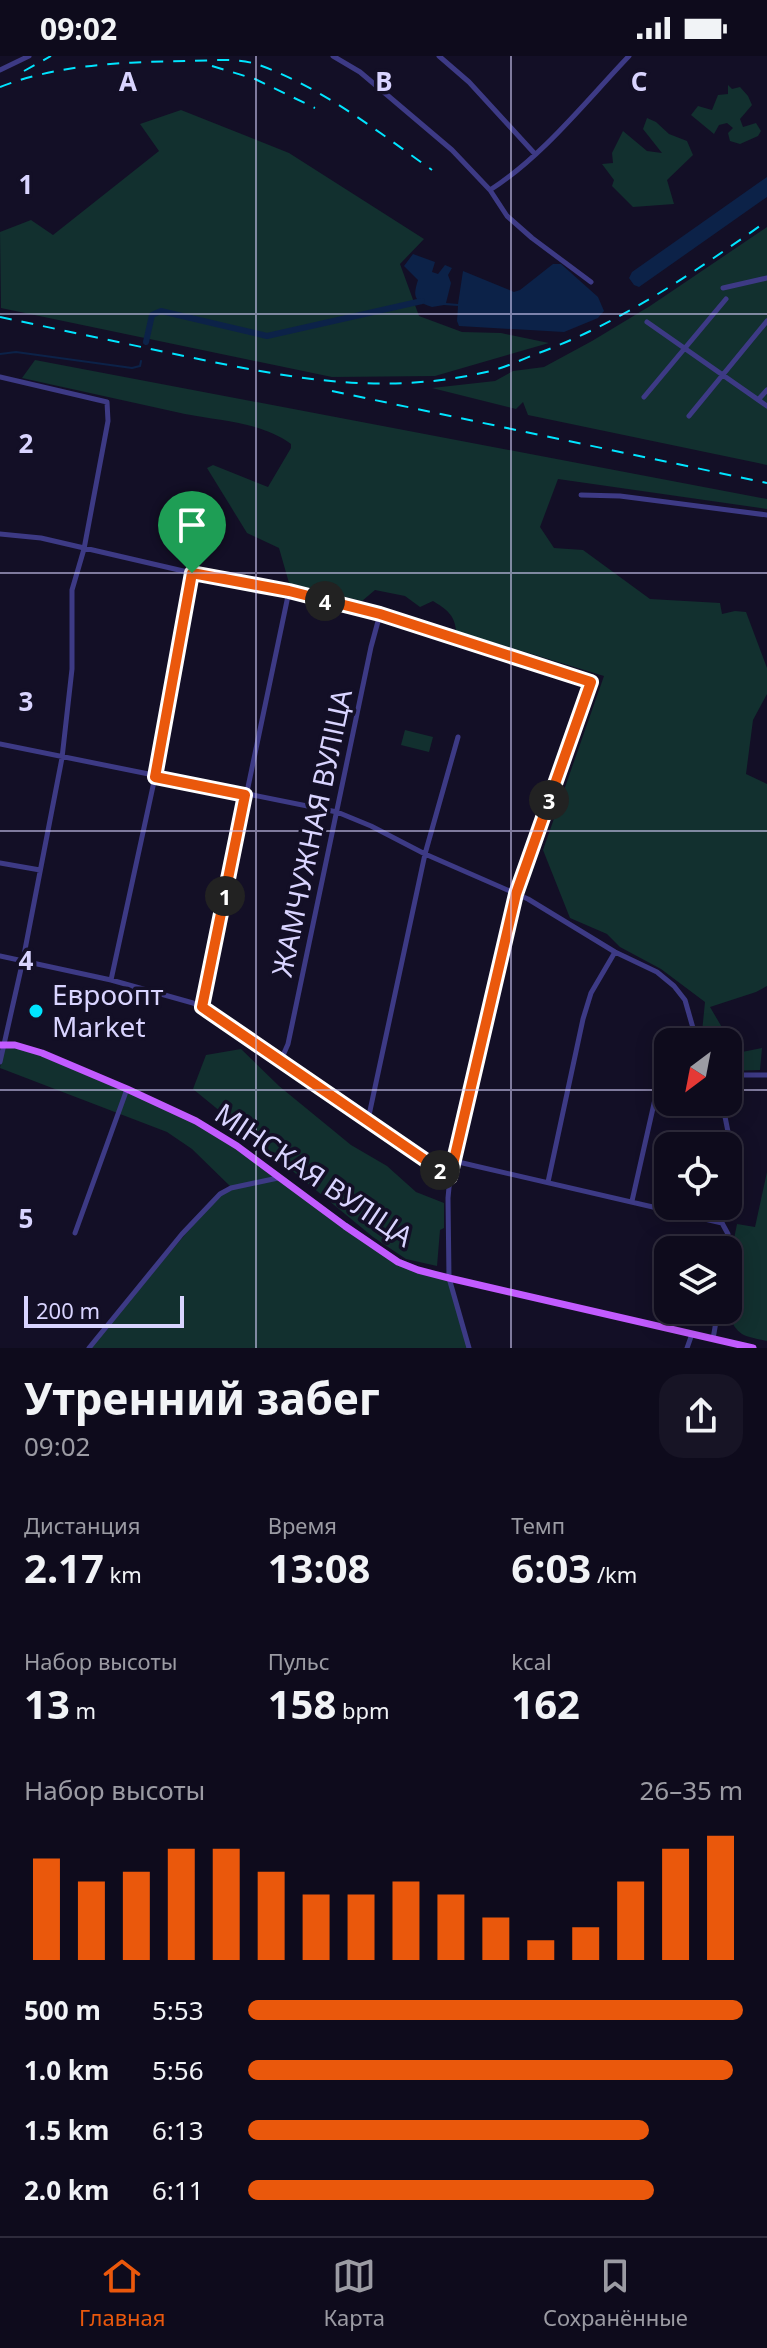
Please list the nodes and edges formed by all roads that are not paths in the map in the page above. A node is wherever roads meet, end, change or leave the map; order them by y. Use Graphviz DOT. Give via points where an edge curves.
graph roads {
  1 [pos="29,56"];
  2 [pos="333,56"];
  3 [pos="439,56"];
  4 [pos="629,56"];
  5 [pos="0,70"];
  6 [pos="535,154"];
  7 [pos="490,190"];
  8 [pos="767,278"];
  9 [pos="591,282"];
  10 [pos="723,288"];
  11 [pos="726,299"];
  12 [pos="767,321"];
  13 [pos="647,322"];
  14 [pos="685,348"];
  15 [pos="722,374"];
  16 [pos="0,377"];
  17 [pos="767,390"];
  18 [pos="644,397"];
  19 [pos="758,400"];
  20 [pos="767,406"];
  21 [pos="689,416"];
  22 [pos="581,495"];
  23 [pos="767,515"];
  24 [pos="1,534"];
  25 [pos="0,543"];
  26 [pos="84,549"];
  27 [pos="192,573"];
  28 [pos="289,591"];
  29 [pos="380,614"];
  30 [pos="458,737"];
  31 [pos="0,744"];
  32 [pos="62,758"];
  33 [pos="155,777"];
  34 [pos="245,795"];
  35 [pos="337,812"];
  36 [pos="425,854"];
  37 [pos="0,863"];
  38 [pos="40,870"];
  39 [pos="516,894"];
  40 [pos="615,952"];
  41 [pos="0,956"];
  42 [pos="23,960"];
  43 [pos="111,980"];
  44 [pos="202,1007"];
  45 [pos="694,1028"];
  46 [pos="2,1044"];
  47 [pos="281,1060"];
  48 [pos="0,1062"];
  49 [pos="742,1075"];
  50 [pos="767,1075"];
  51 [pos="127,1089"];
  52 [pos="654,1104"];
  53 [pos="368,1120"];
  54 [pos="454,1161"];
  55 [pos="450,1177"];
  56 [pos="280,1178"];
  57 [pos="548,1182"];
  58 [pos="632,1201"];
  59 [pos="723,1220"];
  60 [pos="722,1223"];
  61 [pos="75,1233"];
  62 [pos="728,1236"];
  63 [pos="449,1278"];
  64 [pos="716,1324"];
  65 [pos="692,1334"];
  66 [pos="713,1339"];
  67 [pos="89,1348"];
  68 [pos="469,1348"];
  69 [pos="687,1348"];
  70 [pos="753,1348"];
  1 -- 5 [label="street"];
  2 -- 7 [label="street" via="360,72 452,150"];
  3 -- 6 [label="street"];
  4 -- 6 [label="street"];
  6 -- 7 [label="street"];
  7 -- 9 [label="street" via="507,216"];
  8 -- 10 [label="street"];
  11 -- 14 [label="street"];
  12 -- 15 [label="street"];
  13 -- 14 [label="street"];
  14 -- 15 [label="street"];
  14 -- 18 [label="street"];
  15 -- 19 [label="street"];
  15 -- 21 [label="street"];
  16 -- 26 [label="street" via="107,402"];
  17 -- 19 [label="street"];
  19 -- 20 [label="street"];
  22 -- 23 [label="street"];
  24 -- 25 [label="street"];
  24 -- 26 [label="street"];
  26 -- 27 [label="street"];
  26 -- 32 [label="street" via="72,590 72,669"];
  27 -- 28 [label="street"];
  27 -- 33 [label="street"];
  28 -- 29 [label="street"];
  28 -- 34 [label="street"];
  29 -- 35 [label="street, ЖАМЧУЖНАЯ ВУЛІЦА"];
  29 -- 39 [label="street" via="591,682"];
  30 -- 36 [label="street"];
  31 -- 32 [label="street"];
  32 -- 33 [label="street"];
  32 -- 38 [label="street"];
  33 -- 34 [label="street"];
  33 -- 43 [label="street"];
  34 -- 35 [label="street"];
  34 -- 44 [label="street"];
  35 -- 36 [label="street"];
  35 -- 47 [label="street, ЖАМЧУЖНАЯ ВУЛІЦА"];
  36 -- 39 [label="street"];
  36 -- 53 [label="street"];
  37 -- 38 [label="street"];
  38 -- 42 [label="street"];
  39 -- 40 [label="street"];
  39 -- 54 [label="street"];
  40 -- 45 [label="street" via="657,972 680,992"];
  40 -- 57 [label="street" via="583,1019"];
  41 -- 42 [label="street"];
  42 -- 43 [label="street"];
  42 -- 46 [label="street"];
  43 -- 44 [label="street"];
  44 -- 47 [label="street"];
  46 -- 48 [label="street"];
  46 -- 51 [label="main road, МІНСКАЯ ВУЛІЦА" via="23,1046"];
  47 -- 53 [label="street"];
  49 -- 50 [label="street"];
  51 -- 56 [label="main road, МІНСКАЯ ВУЛІЦА" via="196,1121"];
  51 -- 61 [label="street"];
  52 -- 58 [label="street"];
  53 -- 55 [label="street"];
  54 -- 55 [label="street"];
  54 -- 57 [label="street"];
  55 -- 63 [label="street"];
  56 -- 63 [label="main road, МІНСКАЯ ВУЛІЦА" via="398,1262"];
  56 -- 67 [label="street" via="220,1194"];
  57 -- 58 [label="street"];
  58 -- 60 [label="street"];
  59 -- 60 [label="street"];
  60 -- 62 [label="street"];
  63 -- 65 [label="main road, МІНСКАЯ ВУЛІЦА"];
  63 -- 68 [label="street"];
  64 -- 66 [label="street"];
  65 -- 66 [label="main road, МІНСКАЯ ВУЛІЦА"];
  65 -- 69 [label="street"];
  66 -- 70 [label="main road, МІНСКАЯ ВУЛІЦА"];
}
